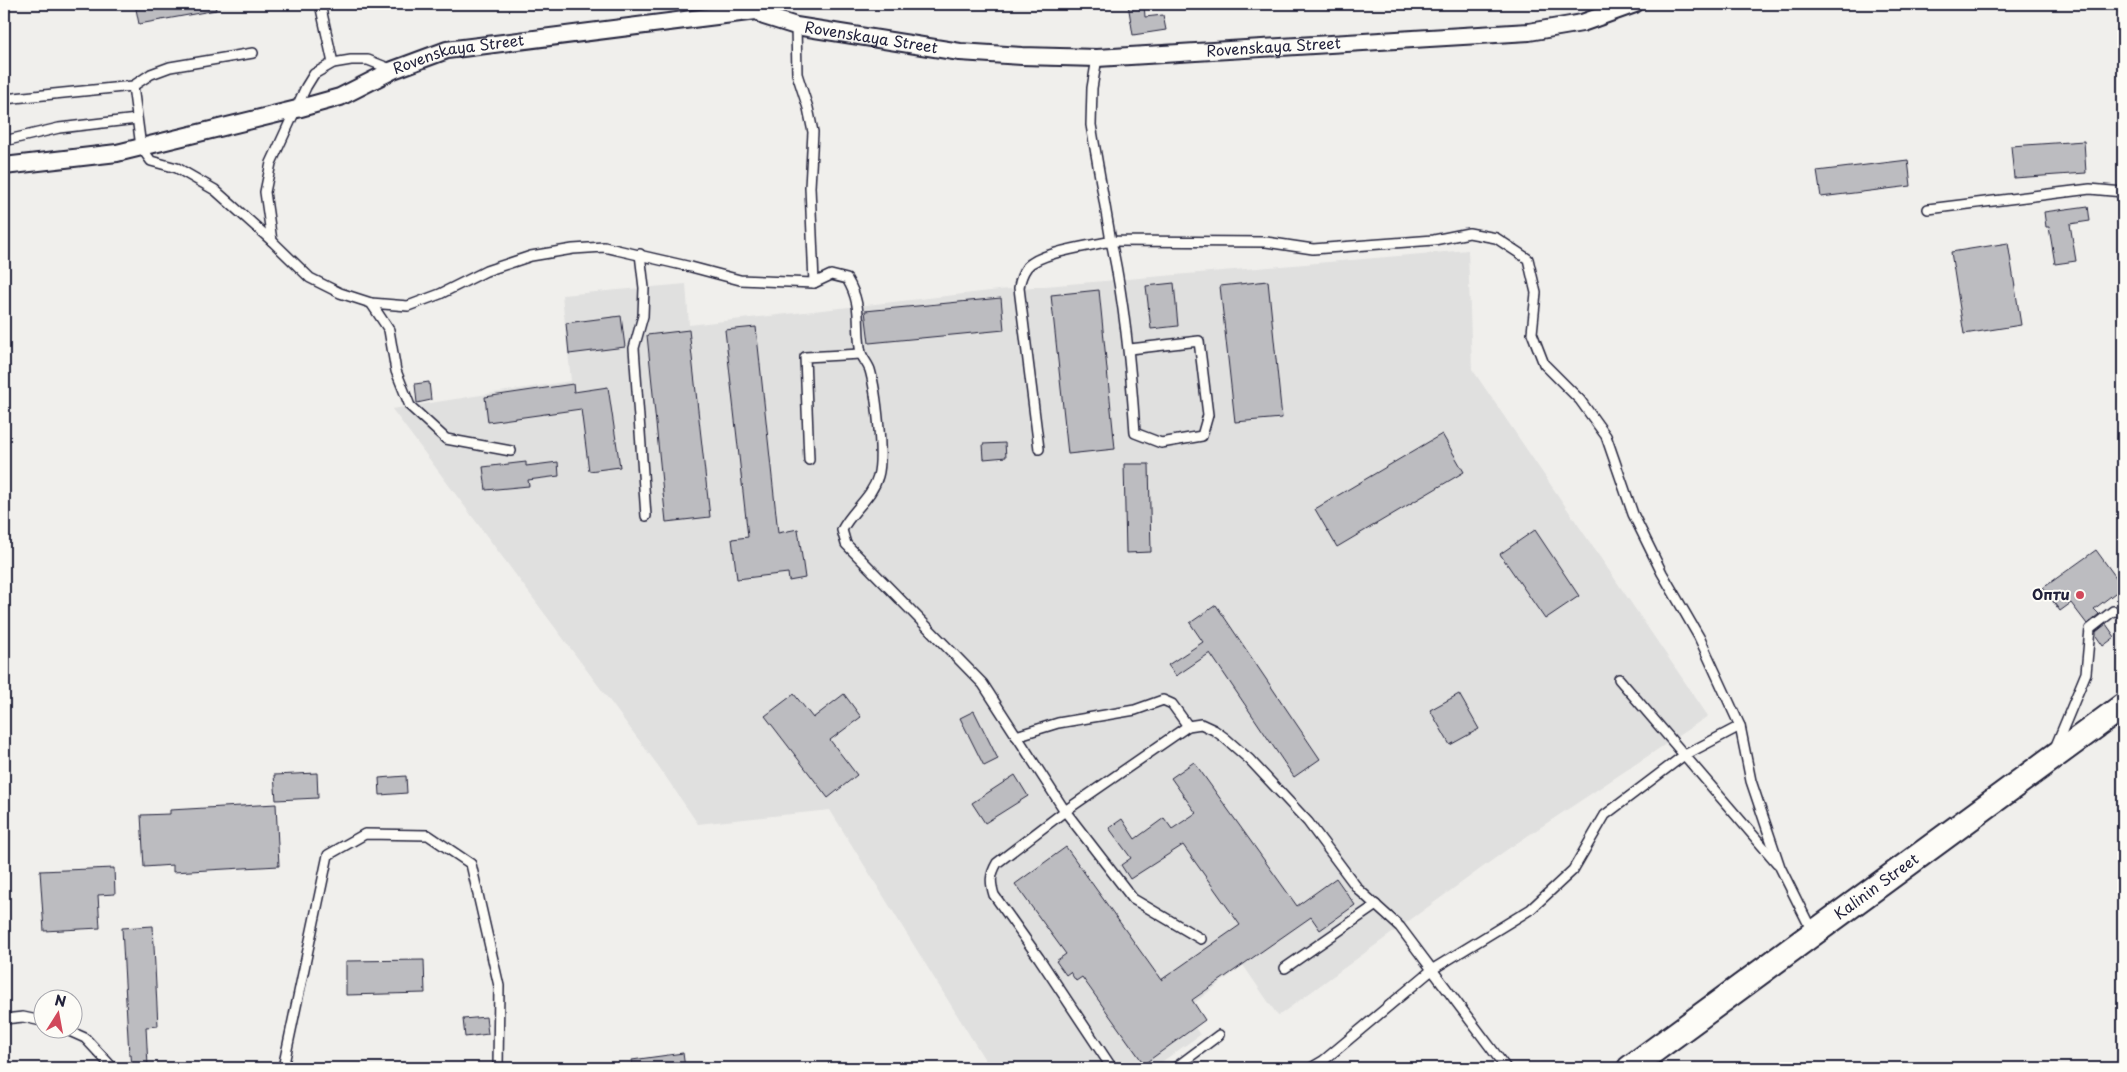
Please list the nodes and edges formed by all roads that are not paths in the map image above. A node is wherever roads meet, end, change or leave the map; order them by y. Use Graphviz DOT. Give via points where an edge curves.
graph roads {
  1 [pos="320,4"];
  2 [pos="1635,4"];
  3 [pos="753,7"];
  4 [pos="796,26"];
  5 [pos="253,53"];
  6 [pos="1097,58"];
  7 [pos="333,63"];
  8 [pos="393,70"];
  9 [pos="133,86"];
  10 [pos="4,99"];
  11 [pos="297,109"];
  12 [pos="137,119"];
  13 [pos="4,141"];
  14 [pos="141,147"];
  15 [pos="4,166"];
  16 [pos="2123,192"];
  17 [pos="1928,209"];
  18 [pos="272,241"];
  19 [pos="1111,241"];
  20 [pos="640,254"];
  21 [pos="814,283"];
  22 [pos="371,303"];
  23 [pos="1130,348"];
  24 [pos="861,354"];
  25 [pos="1038,450"];
  26 [pos="511,451"];
  27 [pos="809,460"];
  28 [pos="646,516"];
  29 [pos="2123,612"];
  30 [pos="1619,680"];
  31 [pos="2123,706"];
  32 [pos="1188,726"];
  33 [pos="1740,726"];
  34 [pos="1016,736"];
  35 [pos="1683,756"];
  36 [pos="2051,759"];
  37 [pos="1065,811"];
  38 [pos="1780,867"];
  39 [pos="1376,905"];
  40 [pos="1813,933"];
  41 [pos="1201,939"];
  42 [pos="1285,968"];
  43 [pos="1433,969"];
  44 [pos="4,1019"];
  45 [pos="32,1019"];
  46 [pos="1219,1035"];
  47 [pos="82,1037"];
  48 [pos="113,1068"];
  49 [pos="283,1068"];
  50 [pos="498,1068"];
  51 [pos="1112,1068"];
  52 [pos="1175,1068"];
  53 [pos="1311,1068"];
  54 [pos="1506,1068"];
  55 [pos="1630,1068"];
  1 -- 7 [label="lane"];
  2 -- 6 [label="street, Rovenskaya Street" via="1582,23 1529,32"];
  3 -- 4 [label="street, Rovenskaya Street" via="774,21"];
  3 -- 8 [label="street, Rovenskaya Street" via="448,50"];
  4 -- 6 [label="street, Rovenskaya Street" via="960,52"];
  4 -- 21 [label="lane" via="797,74 813,132 810,187"];
  5 -- 9 [label="lane" via="170,67"];
  6 -- 19 [label="lane" via="1091,125"];
  7 -- 8 [label="lane" via="368,60"];
  7 -- 11 [label="lane" via="314,74"];
  8 -- 11 [label="street, Rovenskaya Street" via="340,97"];
  9 -- 10 [label="lane"];
  9 -- 12 [label="lane"];
  11 -- 14 [label="street, Rovenskaya Street"];
  11 -- 18 [label="lane" via="272,163 265,192"];
  12 -- 13 [label="lane" via="59,128"];
  12 -- 14 [label="lane"];
  14 -- 15 [label="street, Rovenskaya Street" via="117,153"];
  14 -- 18 [label="lane" via="151,161 177,168 215,190"];
  16 -- 17 [label="lane" via="2090,190"];
  18 -- 22 [label="lane" via="310,278 340,293"];
  19 -- 23 [label="lane"];
  19 -- 25 [label="lane" via="1039,258 1021,276 1019,288"];
  19 -- 33 [label="lane" via="1266,242 1313,249 1434,240 1469,233 1496,238 1528,259 1536,293 1532,333 1544,364 1580,400 1606,436 1633,514 1699,637"];
  20 -- 21 [label="lane" via="740,280"];
  20 -- 22 [label="lane" via="604,247 531,256 486,271 408,306"];
  20 -- 28 [label="lane" via="644,288 642,316 634,348"];
  21 -- 24 [label="lane" via="831,275 847,279 857,300"];
  22 -- 26 [label="lane" via="389,330 396,371 410,406 446,439"];
  23 -- 23 [label="lane" via="1199,341 1208,415 1202,436 1161,443 1136,433"];
  24 -- 27 [label="lane" via="806,357"];
  24 -- 34 [label="lane" via="870,369 881,457 874,490 846,524 843,537 846,544 983,684"];
  29 -- 36 [label="lane" via="2114,611 2090,629 2086,673"];
  30 -- 35 [label="lane"];
  31 -- 36 [label="main road, Kalinin Street"];
  32 -- 34 [label="lane" via="1172,704 1163,700 1135,710 1058,723"];
  32 -- 37 [label="lane"];
  32 -- 39 [label="lane" via="1200,724 1214,730 1250,760 1308,822 1358,889"];
  33 -- 35 [label="lane"];
  33 -- 38 [label="lane" via="1751,781"];
  34 -- 37 [label="lane"];
  35 -- 38 [label="lane"];
  35 -- 43 [label="lane" via="1605,815 1573,870 1531,909"];
  36 -- 40 [label="main road, Kalinin Street"];
  37 -- 41 [label="lane" via="1133,898"];
  37 -- 51 [label="lane" via="997,863 991,874 991,885 994,895"];
  38 -- 40 [label="lane"];
  39 -- 42 [label="lane"];
  39 -- 43 [label="lane" via="1400,927"];
  40 -- 55 [label="main road, Kalinin Street"];
  43 -- 53 [label="lane"];
  43 -- 54 [label="lane"];
  44 -- 45 [label="lane"];
  46 -- 52 [label="lane"];
  47 -- 48 [label="lane"];
  49 -- 50 [label="lane" via="328,855 365,834 428,835 471,864 500,986"];
}
